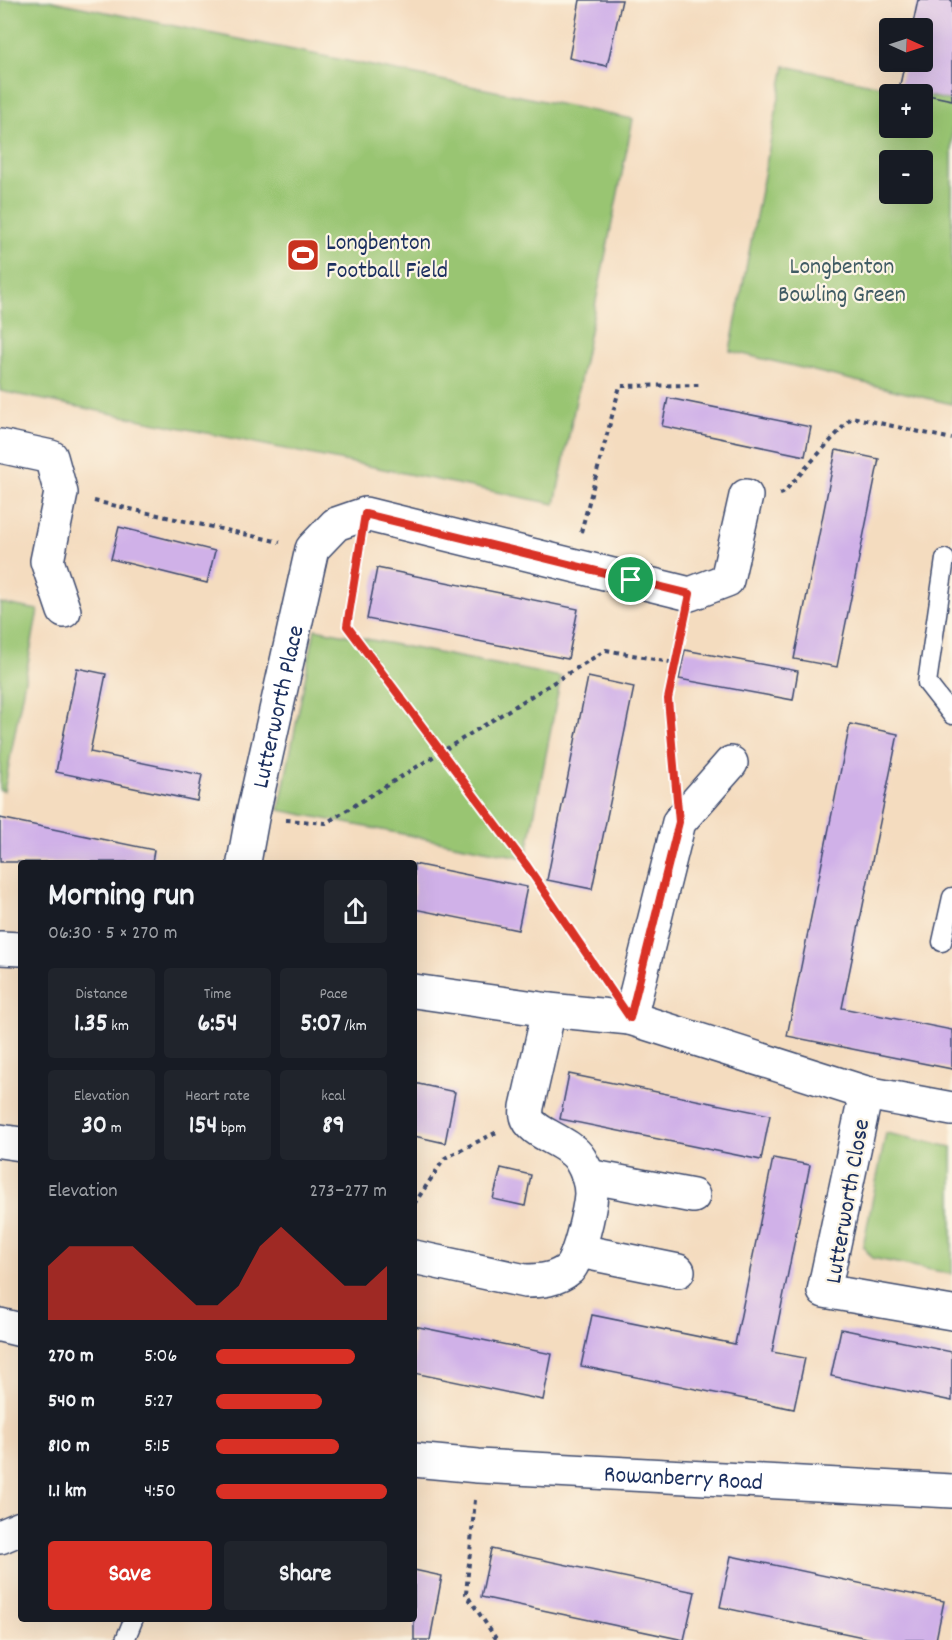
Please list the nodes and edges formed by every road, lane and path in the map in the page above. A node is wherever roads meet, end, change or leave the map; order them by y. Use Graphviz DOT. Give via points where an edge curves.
graph roads {
  1 [pos="702,385"];
  2 [pos="952,439"];
  3 [pos="0,446"];
  4 [pos="61,494"];
  5 [pos="746,496"];
  6 [pos="365,514"];
  7 [pos="312,549"];
  8 [pos="945,559"];
  9 [pos="572,565"];
  10 [pos="690,594"];
  11 [pos="64,611"];
  12 [pos="675,663"];
  13 [pos="952,716"];
  14 [pos="441,752"];
  15 [pos="731,763"];
  16 [pos="252,818"];
  17 [pos="679,822"];
  18 [pos="244,860"];
  19 [pos="952,897"];
  20 [pos="942,942"];
  21 [pos="0,948"];
  22 [pos="18,949"];
  23 [pos="417,991"];
  24 [pos="549,1011"];
  25 [pos="630,1018"];
  26 [pos="866,1093"];
  27 [pos="952,1109"];
  28 [pos="527,1118"];
  29 [pos="0,1141"];
  30 [pos="18,1144"];
  31 [pos="588,1176"];
  32 [pos="693,1196"];
  33 [pos="417,1200"];
  34 [pos="580,1251"];
  35 [pos="417,1258"];
  36 [pos="678,1271"];
  37 [pos="952,1313"];
  38 [pos="0,1325"];
  39 [pos="18,1329"];
  40 [pos="417,1460"];
  41 [pos="478,1466"];
  42 [pos="952,1491"];
  43 [pos="18,1529"];
  44 [pos="0,1537"];
  45 [pos="132,1622"];
  46 [pos="125,1640"];
  47 [pos="497,1640"];
  1 -- 9 [label="path" via="620,386"];
  2 -- 5 [label="path" via="852,417 783,493"];
  3 -- 4 [label="street" via="51,457"];
  4 -- 7 [label="path"];
  4 -- 11 [label="street" via="47,561"];
  5 -- 10 [label="street" via="727,580"];
  6 -- 7 [label="street" via="336,524"];
  6 -- 9 [label="street"];
  6 -- 14 [label="path" via="347,626"];
  7 -- 16 [label="street, Lutterworth Place"];
  8 -- 13 [label="lane" via="927,683"];
  9 -- 10 [label="street"];
  10 -- 12 [label="path"];
  12 -- 14 [label="path" via="606,650"];
  12 -- 17 [label="path" via="668,699"];
  14 -- 16 [label="path" via="326,823"];
  14 -- 25 [label="path" via="527,866"];
  15 -- 17 [label="street"];
  16 -- 18 [label="street, Lutterworth Place"];
  17 -- 25 [label="street"];
  19 -- 20 [label="lane"];
  21 -- 22 [label="street"];
  23 -- 24 [label="street, Lutterworth Close"];
  24 -- 25 [label="street, Lutterworth Close"];
  24 -- 28 [label="street"];
  25 -- 26 [label="street, Lutterworth Close"];
  26 -- 27 [label="street, Lutterworth Close"];
  26 -- 37 [label="street, Lutterworth Close" via="824,1291"];
  28 -- 31 [label="street" via="534,1127 567,1145 579,1157"];
  28 -- 33 [label="path" via="445,1158"];
  29 -- 30 [label="street"];
  31 -- 32 [label="street"];
  31 -- 34 [label="street" via="591,1194"];
  34 -- 35 [label="street" via="570,1267 557,1277 541,1281"];
  34 -- 36 [label="street"];
  38 -- 39 [label="street"];
  40 -- 41 [label="street, Rowanberry Road"];
  41 -- 42 [label="street, Rowanberry Road"];
  41 -- 47 [label="path" via="466,1593"];
  43 -- 44 [label="street"];
  45 -- 46 [label="lane"];
}
